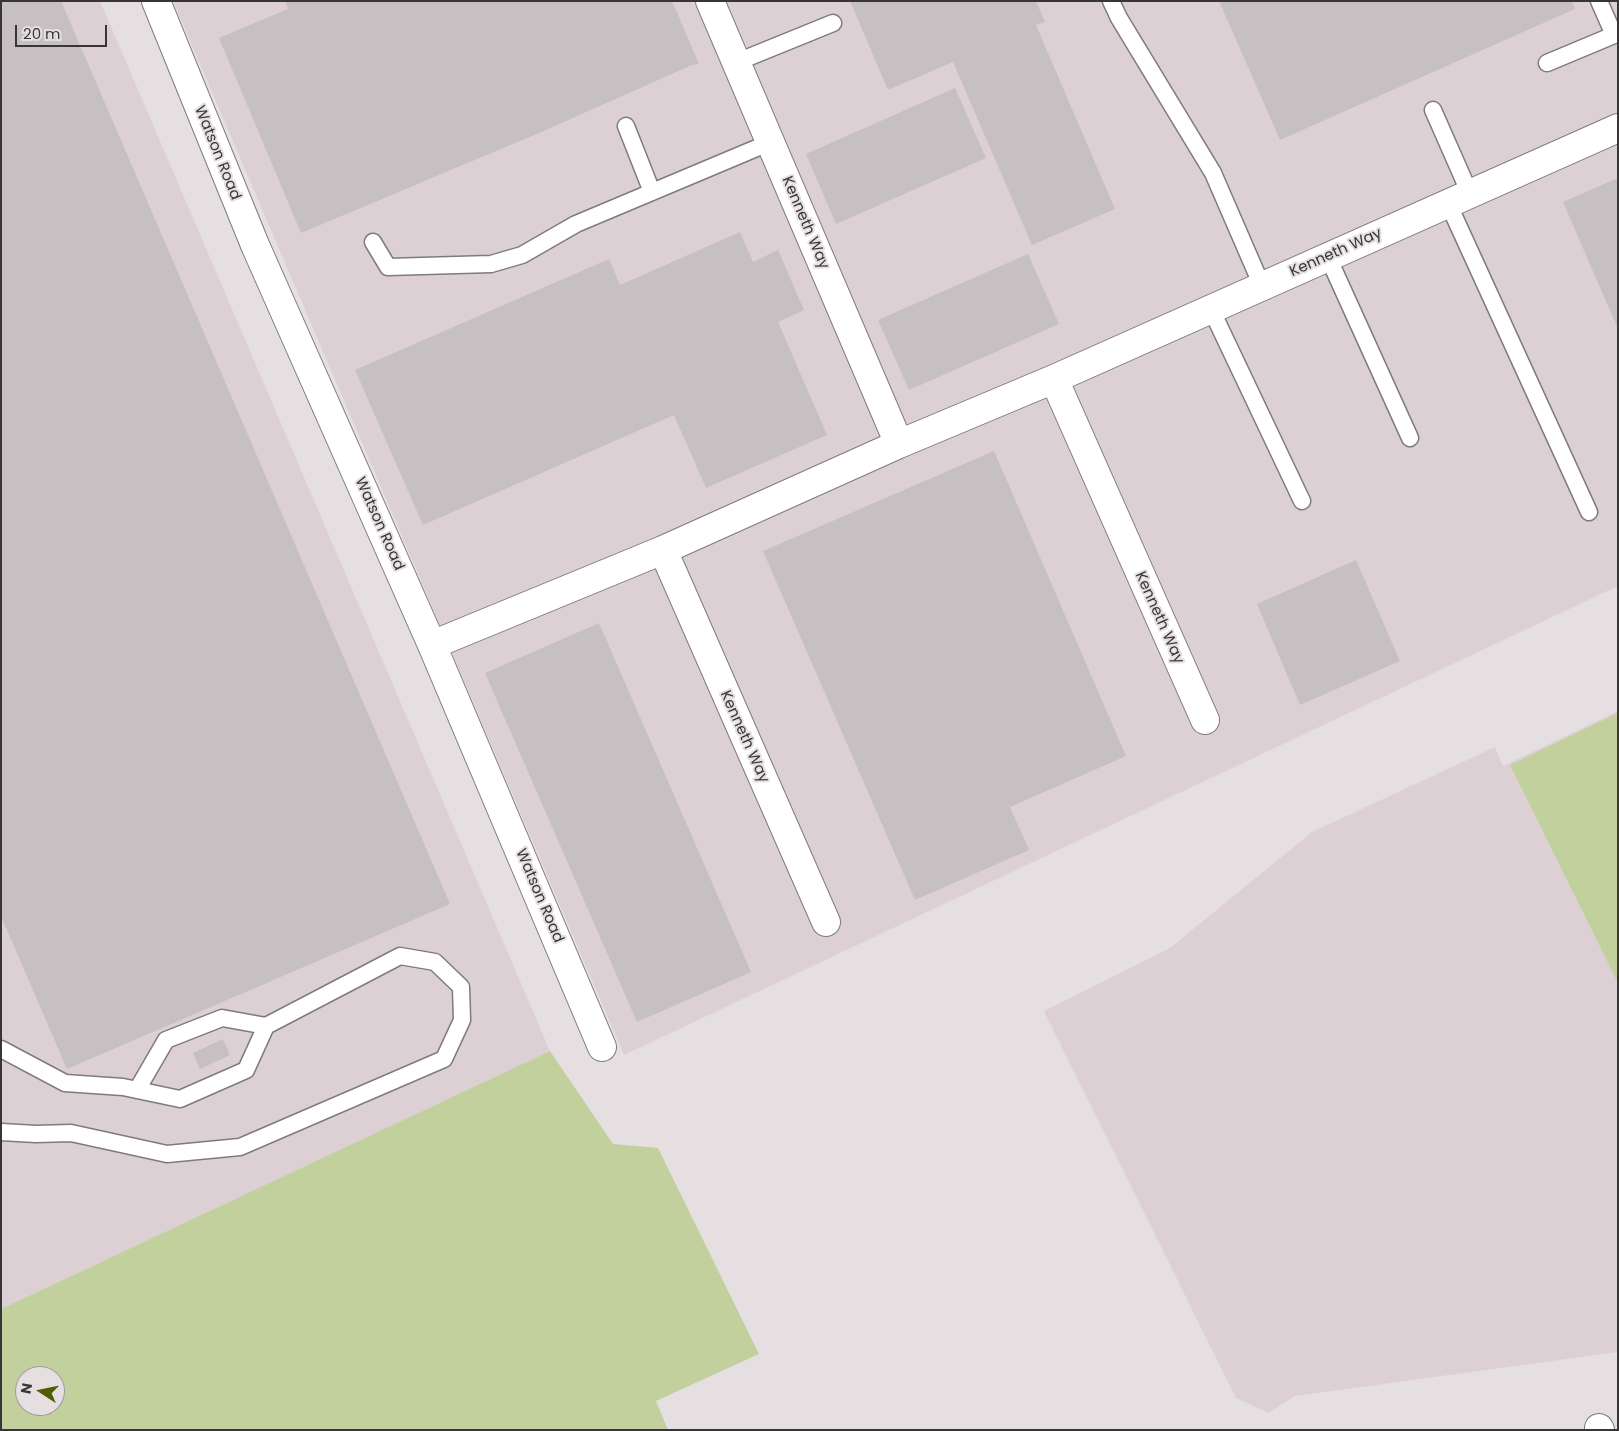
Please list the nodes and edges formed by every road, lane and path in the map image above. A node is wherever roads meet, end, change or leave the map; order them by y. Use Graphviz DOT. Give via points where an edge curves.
graph roads {
  1 [pos="156,1"];
  2 [pos="710,1"];
  3 [pos="1111,1"];
  4 [pos="1600,1"];
  5 [pos="833,23"];
  6 [pos="737,62"];
  7 [pos="1547,63"];
  8 [pos="1433,110"];
  9 [pos="626,126"];
  10 [pos="1618,128"];
  11 [pos="771,142"];
  12 [pos="652,192"];
  13 [pos="1459,198"];
  14 [pos="373,242"];
  15 [pos="1328,257"];
  16 [pos="1262,286"];
  17 [pos="1211,309"];
  18 [pos="1054,379"];
  19 [pos="1410,438"];
  20 [pos="899,444"];
  21 [pos="1302,501"];
  22 [pos="1589,512"];
  23 [pos="663,550"];
  24 [pos="432,646"];
  25 [pos="1205,720"];
  26 [pos="826,922"];
  27 [pos="266,1026"];
  28 [pos="602,1047"];
  29 [pos="1,1049"];
  30 [pos="137,1090"];
  31 [pos="1,1132"];
  32 [pos="19,1133"];
  33 [pos="1,1145"];
  1 -- 24 [label="street, Watson Road" via="255,244"];
  2 -- 6 [label="street, Kenneth Way"];
  3 -- 16 [label="lane" via="1213,173"];
  4 -- 7 [label="lane" via="1614,35"];
  5 -- 6 [label="lane"];
  6 -- 11 [label="street, Kenneth Way"];
  8 -- 13 [label="lane"];
  9 -- 12 [label="lane"];
  10 -- 13 [label="street, Kenneth Way"];
  11 -- 12 [label="lane"];
  11 -- 20 [label="street, Kenneth Way"];
  12 -- 14 [label="lane" via="576,224 522,254 491,264 388,267"];
  13 -- 15 [label="street, Kenneth Way"];
  13 -- 22 [label="lane"];
  15 -- 16 [label="street, Kenneth Way"];
  15 -- 19 [label="lane"];
  16 -- 17 [label="street, Kenneth Way"];
  17 -- 18 [label="street, Kenneth Way"];
  17 -- 21 [label="lane"];
  18 -- 20 [label="street, Kenneth Way"];
  18 -- 25 [label="street, Kenneth Way"];
  20 -- 23 [label="street, Kenneth Way"];
  23 -- 24 [label="street, Kenneth Way"];
  23 -- 26 [label="street, Kenneth Way"];
  24 -- 28 [label="street, Watson Road"];
  27 -- 30 [label="lane" via="222,1018 166,1040"];
  27 -- 30 [label="lane" via="246,1070 180,1099"];
  27 -- 32 [label="lane" via="400,956 435,962 461,987 462,1020 444,1059 240,1147 167,1154 71,1133"];
  29 -- 30 [label="lane" via="65,1083"];
  31 -- 32 [label="lane"];
  32 -- 33 [label="lane"];
}
